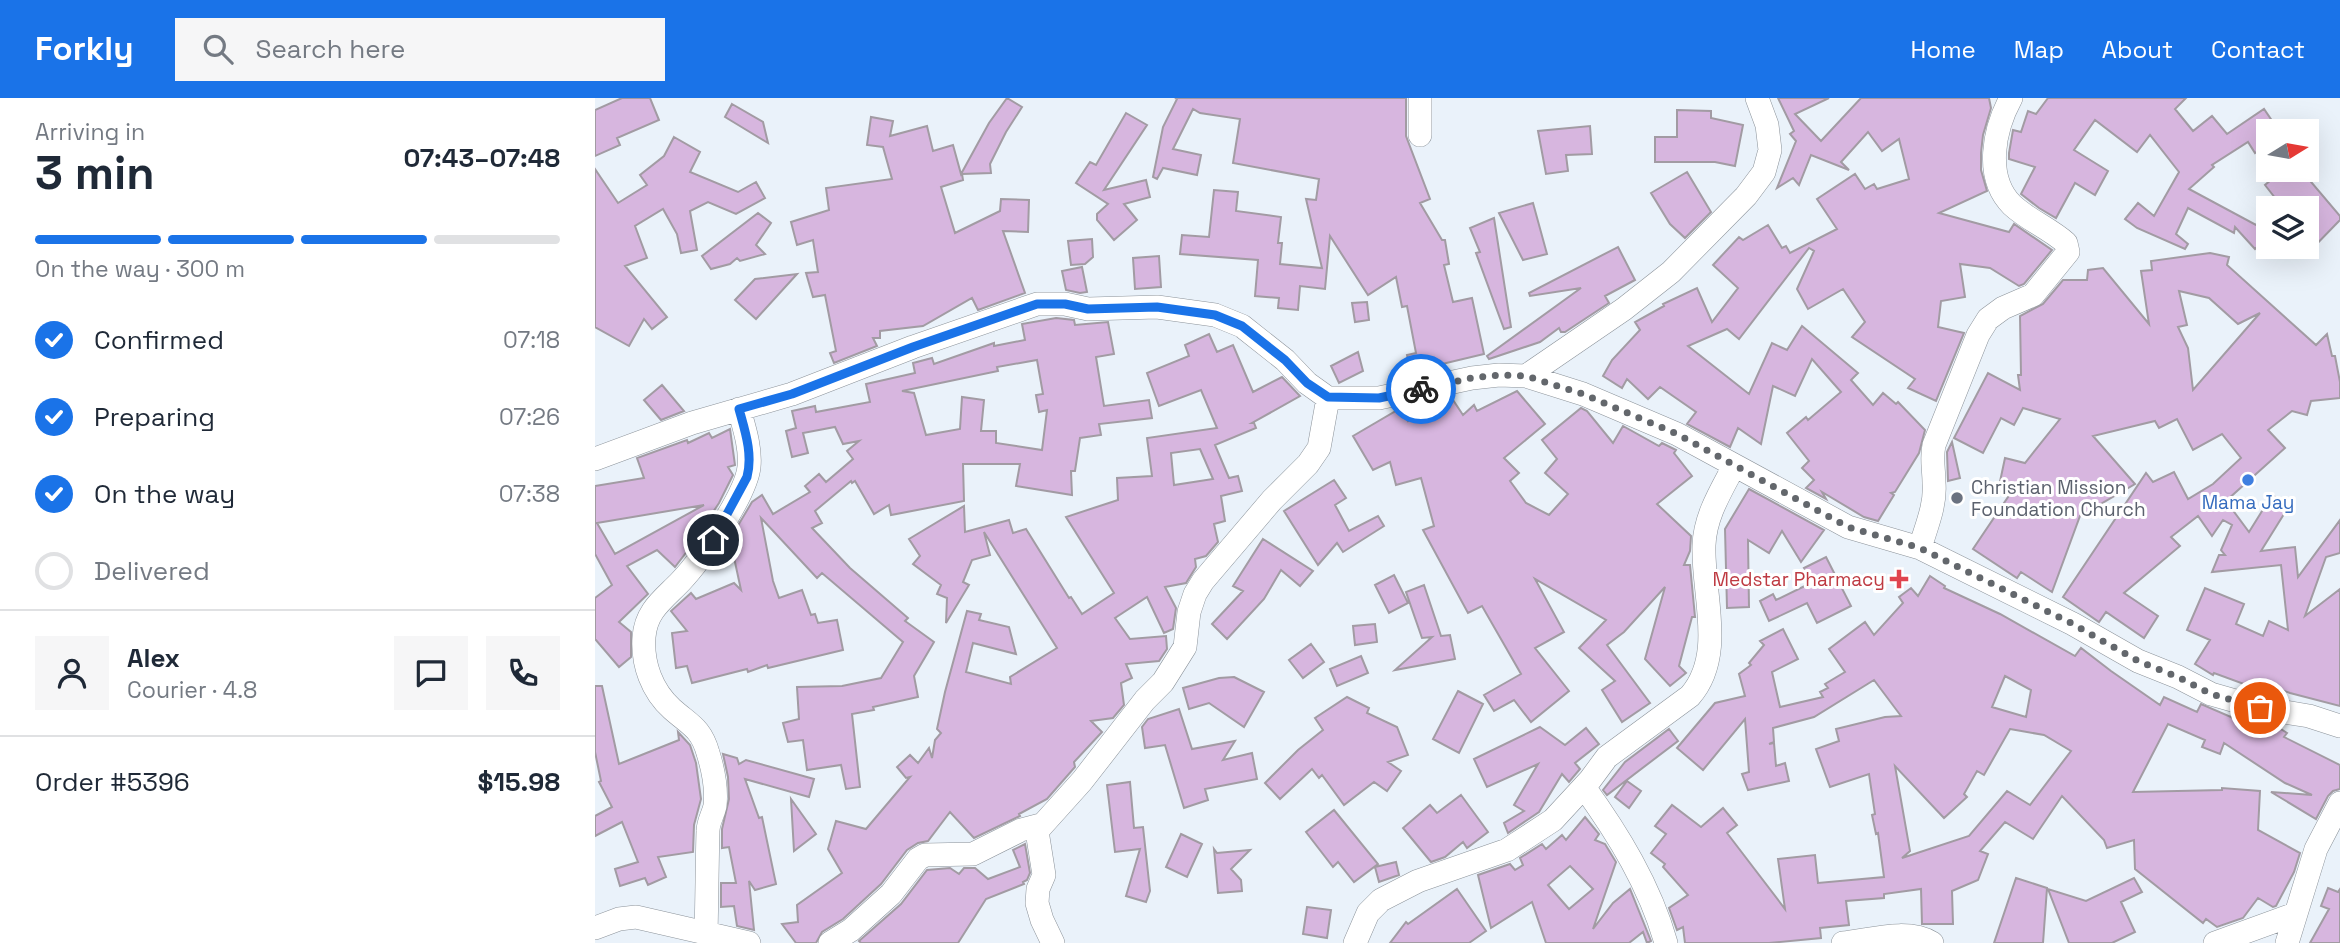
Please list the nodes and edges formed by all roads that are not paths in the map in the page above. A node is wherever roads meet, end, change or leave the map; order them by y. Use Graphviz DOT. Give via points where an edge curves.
graph roads {
  1 [pos="1420,98"];
  2 [pos="1757,98"];
  3 [pos="2011,98"];
  4 [pos="1420,135"];
  5 [pos="1526,376"];
  6 [pos="1328,397"];
  7 [pos="739,409"];
  8 [pos="595,459"];
  9 [pos="1734,466"];
  10 [pos="1920,548"];
  11 [pos="2340,726"];
  12 [pos="1584,787"];
  13 [pos="2340,803"];
  14 [pos="1040,825"];
  15 [pos="2295,914"];
  16 [pos="595,928"];
  17 [pos="706,933"];
  18 [pos="749,943"];
  19 [pos="830,943"];
  20 [pos="1053,943"];
  21 [pos="1355,943"];
  22 [pos="1666,943"];
  23 [pos="1843,943"];
  24 [pos="1932,943"];
  25 [pos="2215,943"];
  26 [pos="2287,943"];
  1 -- 4 [label="street"];
  2 -- 5 [label="street" via="1770,150 1764,172 1746,196 1671,272"];
  3 -- 10 [label="street" via="2001,117 1994,152 2000,190 2025,215 2066,243 2067,252 2033,295 2003,308 1988,319 1978,335 1934,445 1933,503"];
  5 -- 6 [label="street" via="1472,378 1379,398"];
  5 -- 9 [label="street" via="1583,394 1677,434"];
  6 -- 7 [label="street" via="1242,326 1215,315 1157,307 1088,309 1037,304"];
  6 -- 14 [label="street" via="1319,448 1203,581 1189,612 1185,647 1163,682 1069,797"];
  7 -- 8 [label="street"];
  7 -- 17 [label="street" via="749,456 747,477 696,564 655,606 644,637 651,680 660,697 697,729 713,772 715,807 708,831"];
  9 -- 10 [label="street" via="1848,527"];
  9 -- 12 [label="street" via="1713,505 1704,544 1710,637 1698,687 1613,752"];
  10 -- 11 [label="street" via="2211,694"];
  12 -- 21 [label="street" via="1553,820 1507,850 1418,881 1381,901 1361,924"];
  12 -- 22 [label="street" via="1617,833"];
  13 -- 15 [label="street" via="2316,849"];
  14 -- 19 [label="street" via="972,853 925,855 891,894"];
  14 -- 20 [label="street" via="1037,838 1044,875 1037,903"];
  15 -- 25 [label="street"];
  15 -- 26 [label="street"];
  16 -- 17 [label="street" via="628,916"];
  17 -- 18 [label="street"];
  23 -- 24 [label="street" via="1909,935"];
}
